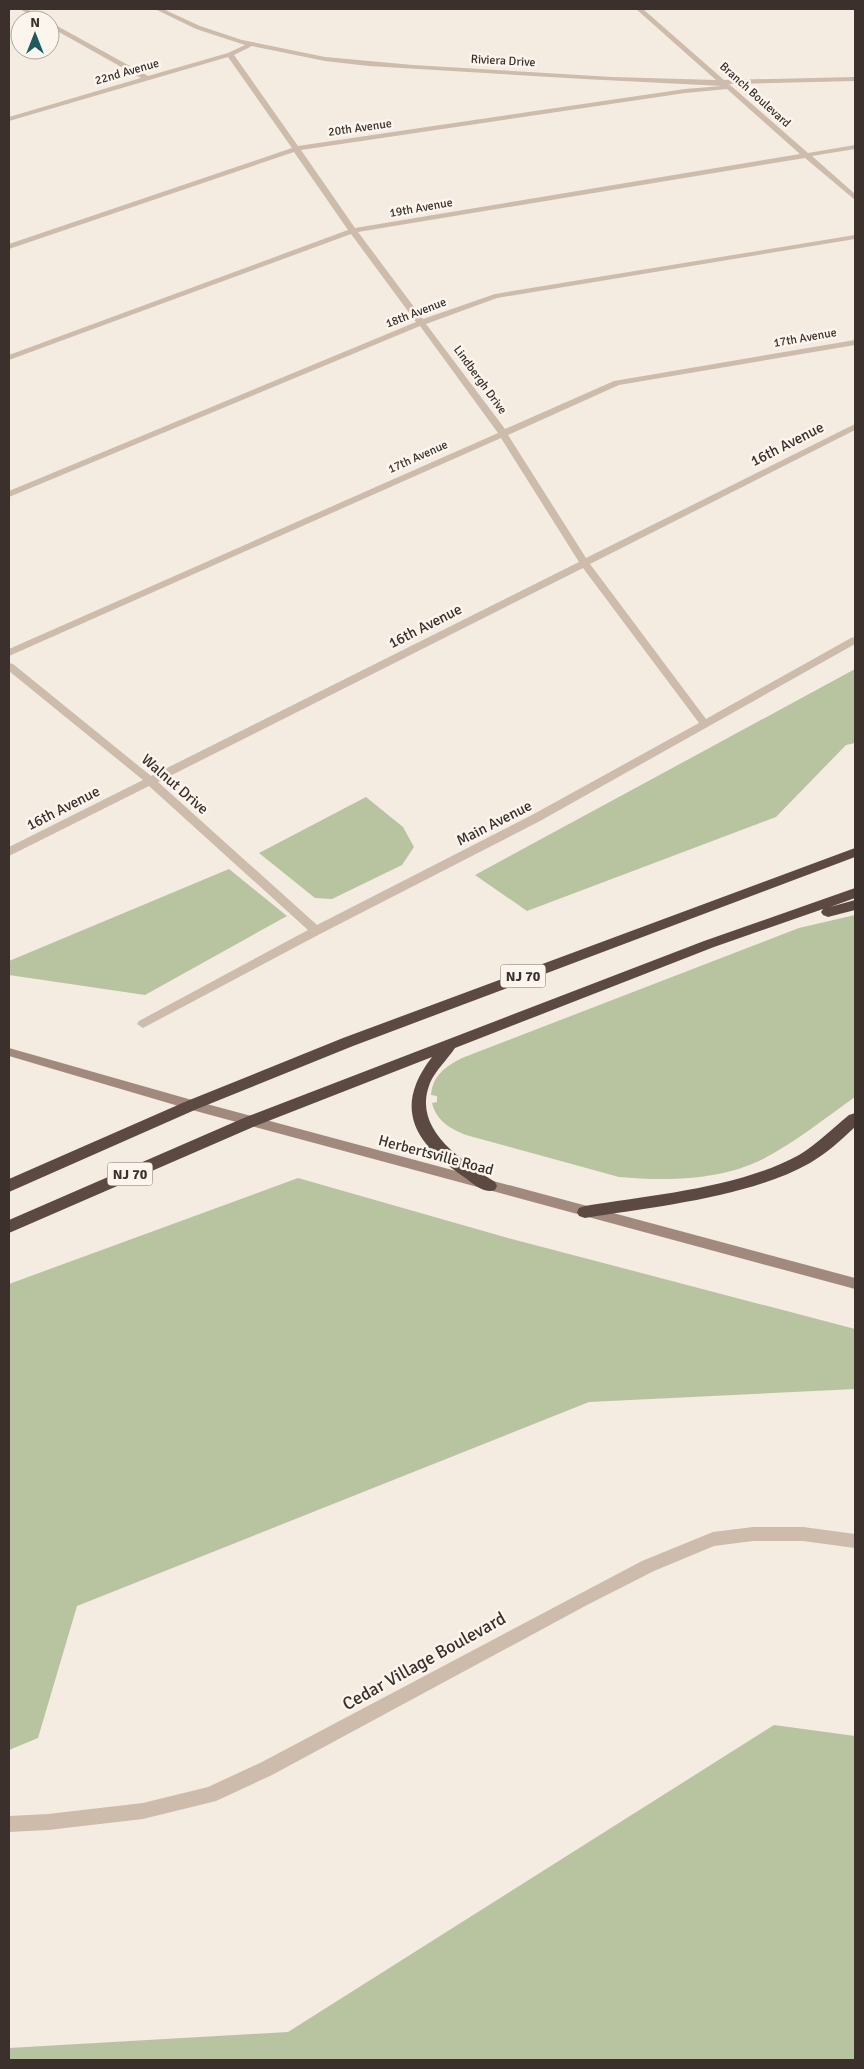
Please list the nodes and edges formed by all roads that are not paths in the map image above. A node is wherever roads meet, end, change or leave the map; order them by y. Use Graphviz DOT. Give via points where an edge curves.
graph roads {
  1 [pos="158,9"];
  2 [pos="639,9"];
  3 [pos="60,30"];
  4 [pos="250,44"];
  5 [pos="230,54"];
  6 [pos="146,78"];
  7 [pos="855,79"];
  8 [pos="727,85"];
  9 [pos="9,119"];
  10 [pos="855,147"];
  11 [pos="294,149"];
  12 [pos="805,155"];
  13 [pos="855,198"];
  14 [pos="353,231"];
  15 [pos="855,237"];
  16 [pos="9,247"];
  17 [pos="423,322"];
  18 [pos="855,342"];
  19 [pos="9,358"];
  20 [pos="855,427"];
  21 [pos="503,433"];
  22 [pos="9,494"];
  23 [pos="584,563"];
  24 [pos="855,640"];
  25 [pos="9,653"];
  26 [pos="9,666"];
  27 [pos="705,724"];
  28 [pos="150,781"];
  29 [pos="9,852"];
  30 [pos="855,852"];
  31 [pos="855,893"];
  32 [pos="855,905"];
  33 [pos="316,931"];
  34 [pos="709,944"];
  35 [pos="143,1024"];
  36 [pos="449,1045"];
  37 [pos="9,1052"];
  38 [pos="192,1105"];
  39 [pos="855,1119"];
  40 [pos="252,1121"];
  41 [pos="105,1144"];
  42 [pos="9,1177"];
  43 [pos="9,1186"];
  44 [pos="489,1186"];
  45 [pos="585,1212"];
  46 [pos="9,1227"];
  47 [pos="855,1284"];
  48 [pos="855,1541"];
  49 [pos="9,1824"];
  1 -- 4 [label="street, Riviera Drive"];
  2 -- 8 [label="street, Branch Boulevard"];
  3 -- 6 [label="street"];
  4 -- 5 [label="street, 22nd Avenue"];
  4 -- 8 [label="street, Riviera Drive" via="314,57 395,66"];
  5 -- 6 [label="street, 22nd Avenue"];
  5 -- 11 [label="street, Lindbergh Drive"];
  6 -- 9 [label="street, 22nd Avenue"];
  7 -- 8 [label="street, Riviera Drive"];
  8 -- 11 [label="street, 20th Avenue"];
  8 -- 12 [label="street, Branch Boulevard"];
  10 -- 12 [label="street, 19th Avenue"];
  11 -- 14 [label="street, Lindbergh Drive"];
  11 -- 16 [label="street, 20th Avenue"];
  12 -- 13 [label="street, Branch Boulevard"];
  12 -- 14 [label="street, 19th Avenue"];
  14 -- 17 [label="street, Lindbergh Drive"];
  14 -- 19 [label="street, 19th Avenue"];
  15 -- 17 [label="street, 18th Avenue" via="495,296"];
  17 -- 21 [label="street, Lindbergh Drive"];
  17 -- 22 [label="street, 18th Avenue"];
  18 -- 21 [label="street, 17th Avenue" via="617,383"];
  20 -- 23 [label="street, 16th Avenue"];
  21 -- 23 [label="street, Lindbergh Drive"];
  21 -- 25 [label="street, 17th Avenue"];
  23 -- 27 [label="street, Lindbergh Drive"];
  23 -- 28 [label="street, 16th Avenue"];
  24 -- 27 [label="street, Main Avenue"];
  26 -- 28 [label="street, Walnut Drive"];
  27 -- 33 [label="street, Main Avenue" via="536,818"];
  28 -- 29 [label="street, 16th Avenue"];
  28 -- 33 [label="street, Walnut Drive"];
  30 -- 38 [label="highway, NJ 70" via="357,1038"];
  31 -- 34 [label="highway, NJ 70"];
  32 -- 34 [label="highway"];
  33 -- 35 [label="street, Main Avenue"];
  34 -- 36 [label="highway, NJ 70"];
  36 -- 40 [label="highway, NJ 70"];
  36 -- 44 [label="highway" via="422,1085 419,1108 427,1135 445,1155"];
  37 -- 38 [label="main road, Herbertsville Road"];
  38 -- 40 [label="main road, Herbertsville Road"];
  38 -- 41 [label="highway, NJ 70"];
  39 -- 45 [label="highway" via="801,1160 748,1179 694,1193"];
  40 -- 44 [label="main road, Herbertsville Road"];
  40 -- 46 [label="highway, NJ 70"];
  41 -- 42 [label="highway"];
  41 -- 43 [label="highway, NJ 70"];
  44 -- 45 [label="main road, Herbertsville Road"];
  45 -- 47 [label="main road, Herbertsville Road"];
  48 -- 49 [label="street, Cedar Village Boulevard" via="803,1534 753,1534 713,1539 648,1566 580,1600 299,1752 210,1795 142,1811"];
}
